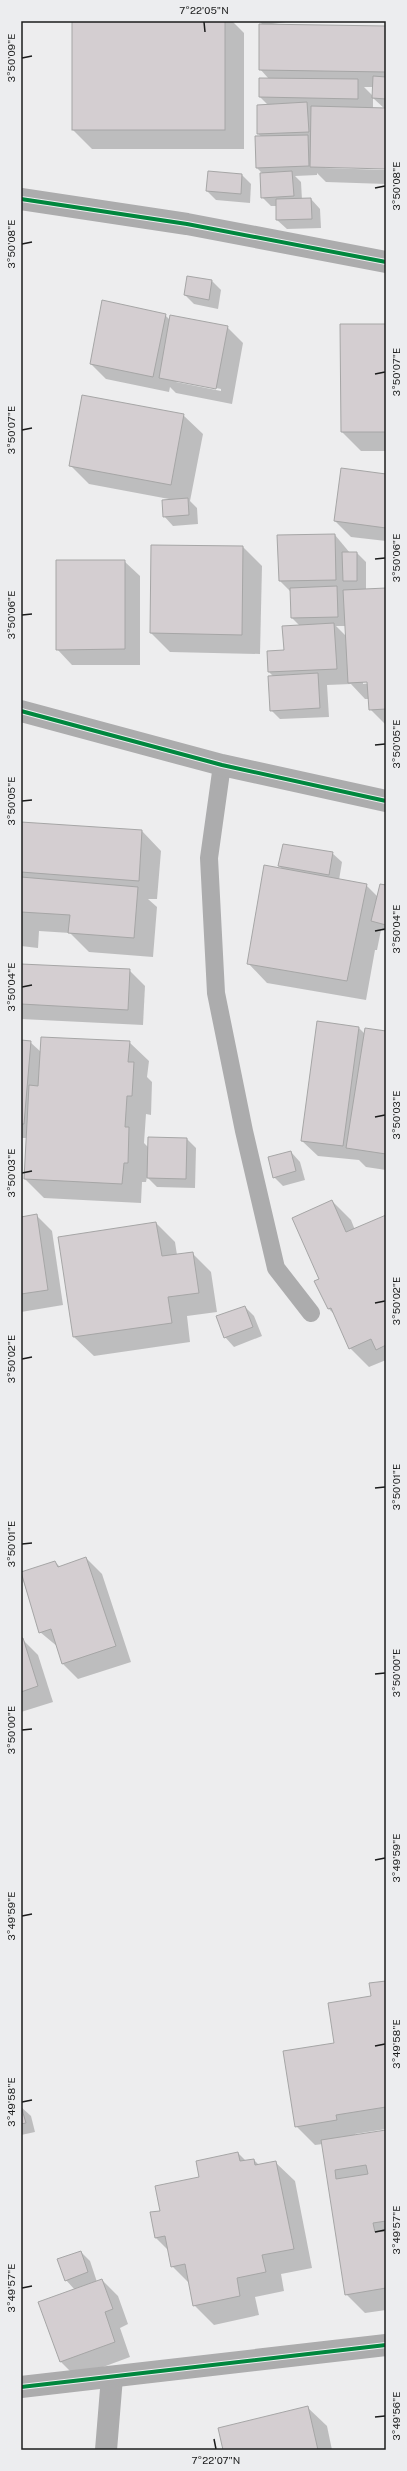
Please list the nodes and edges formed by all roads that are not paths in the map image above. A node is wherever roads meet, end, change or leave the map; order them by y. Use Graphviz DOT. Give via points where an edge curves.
graph roads {
  1 [pos="21,199"];
  2 [pos="386,262"];
  3 [pos="21,711"];
  4 [pos="222,765"];
  5 [pos="386,801"];
  6 [pos="311,1313"];
  7 [pos="386,2345"];
  8 [pos="112,2377"];
  9 [pos="21,2387"];
  10 [pos="106,2450"];
  1 -- 2 [label="street" via="187,224"];
  3 -- 4 [label="street"];
  4 -- 5 [label="street"];
  4 -- 6 [label="lane" via="209,858 216,993 244,1131 276,1268"];
  7 -- 8 [label="street"];
  8 -- 9 [label="street"];
  8 -- 10 [label="street"];
}
